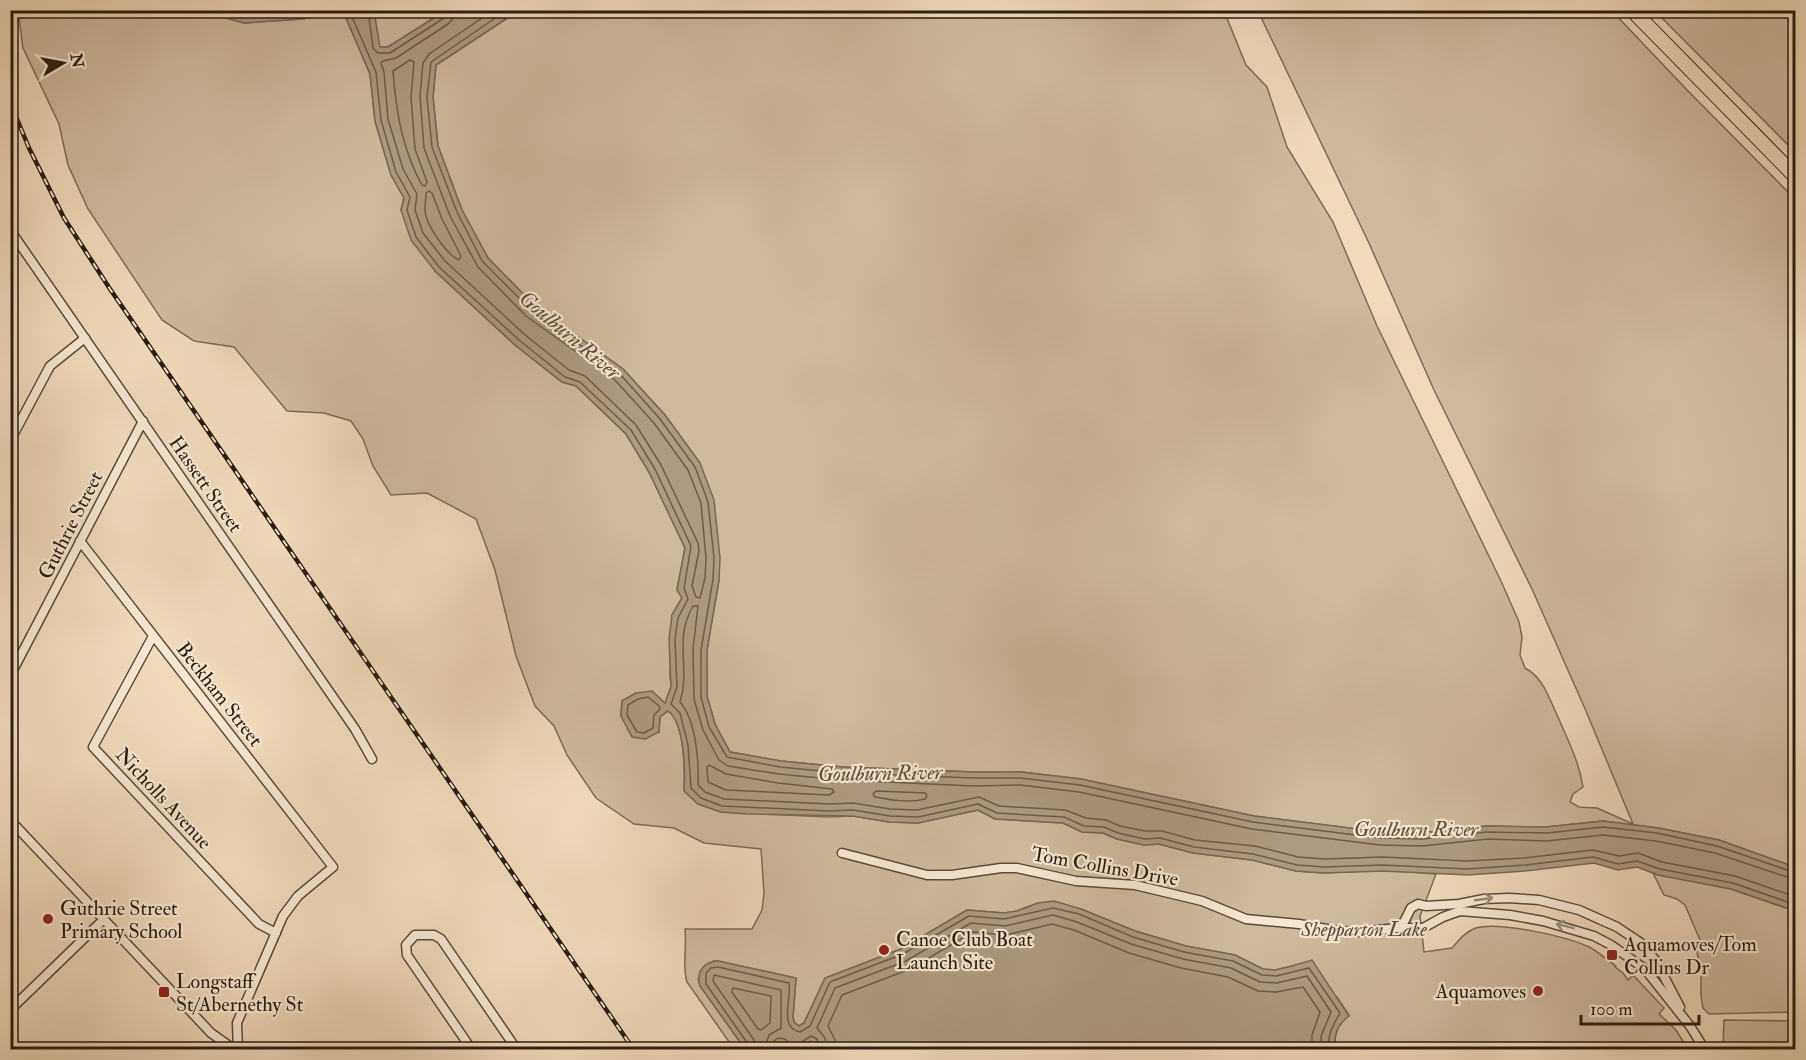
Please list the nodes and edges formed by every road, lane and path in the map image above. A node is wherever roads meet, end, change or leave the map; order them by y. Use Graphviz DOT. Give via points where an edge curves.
graph roads {
  1 [pos="1632,10"];
  2 [pos="1796,177"];
  3 [pos="10,230"];
  4 [pos="85,338"];
  5 [pos="143,421"];
  6 [pos="12,436"];
  7 [pos="80,541"];
  8 [pos="153,636"];
  9 [pos="10,676"];
  10 [pos="372,759"];
  11 [pos="10,820"];
  12 [pos="842,853"];
  13 [pos="1426,906"];
  14 [pos="1408,916"];
  15 [pos="103,920"];
  16 [pos="1430,924"];
  17 [pos="1396,928"];
  18 [pos="1416,928"];
  19 [pos="276,933"];
  20 [pos="10,1010"];
  21 [pos="1690,1026"];
  22 [pos="237,1050"];
  23 [pos="472,1050"];
  24 [pos="517,1050"];
  25 [pos="1705,1050"];
  1 -- 2 [label="highway"];
  3 -- 4 [label="street, Hassett Street"];
  4 -- 5 [label="street, Hassett Street"];
  4 -- 6 [label="street" via="50,366"];
  5 -- 7 [label="street, Guthrie Street"];
  5 -- 10 [label="street, Hassett Street"];
  7 -- 8 [label="street, Beckham Street"];
  7 -- 9 [label="street, Guthrie Street"];
  8 -- 19 [label="street, Beckham Street" via="333,867 298,896"];
  8 -- 19 [label="street, Nicholls Avenue" via="93,747 259,924"];
  11 -- 15 [label="street"];
  12 -- 17 [label="street, Tom Collins Drive" via="937,876 1017,868 1076,881 1135,885 1202,901 1251,921 1346,932"];
  13 -- 14 [label="street" via="1414,906"];
  13 -- 16 [label="street" via="1431,912"];
  13 -- 21 [label="street, one-way" via="1494,898 1529,899 1598,918 1629,934 1652,955"];
  14 -- 17 [label="street"];
  14 -- 18 [label="street"];
  15 -- 20 [label="street"];
  15 -- 22 [label="street" via="211,1033"];
  16 -- 18 [label="street"];
  21 -- 16 [label="street, one-way" via="1645,969 1594,936 1543,921 1476,911 1455,912"];
  17 -- 18 [label="street, Tom Collins Drive"];
  19 -- 22 [label="street" via="237,1023"];
  21 -- 25 [label="street"];
  23 -- 24 [label="street" via="406,955 406,945 415,935 441,939"];
}
